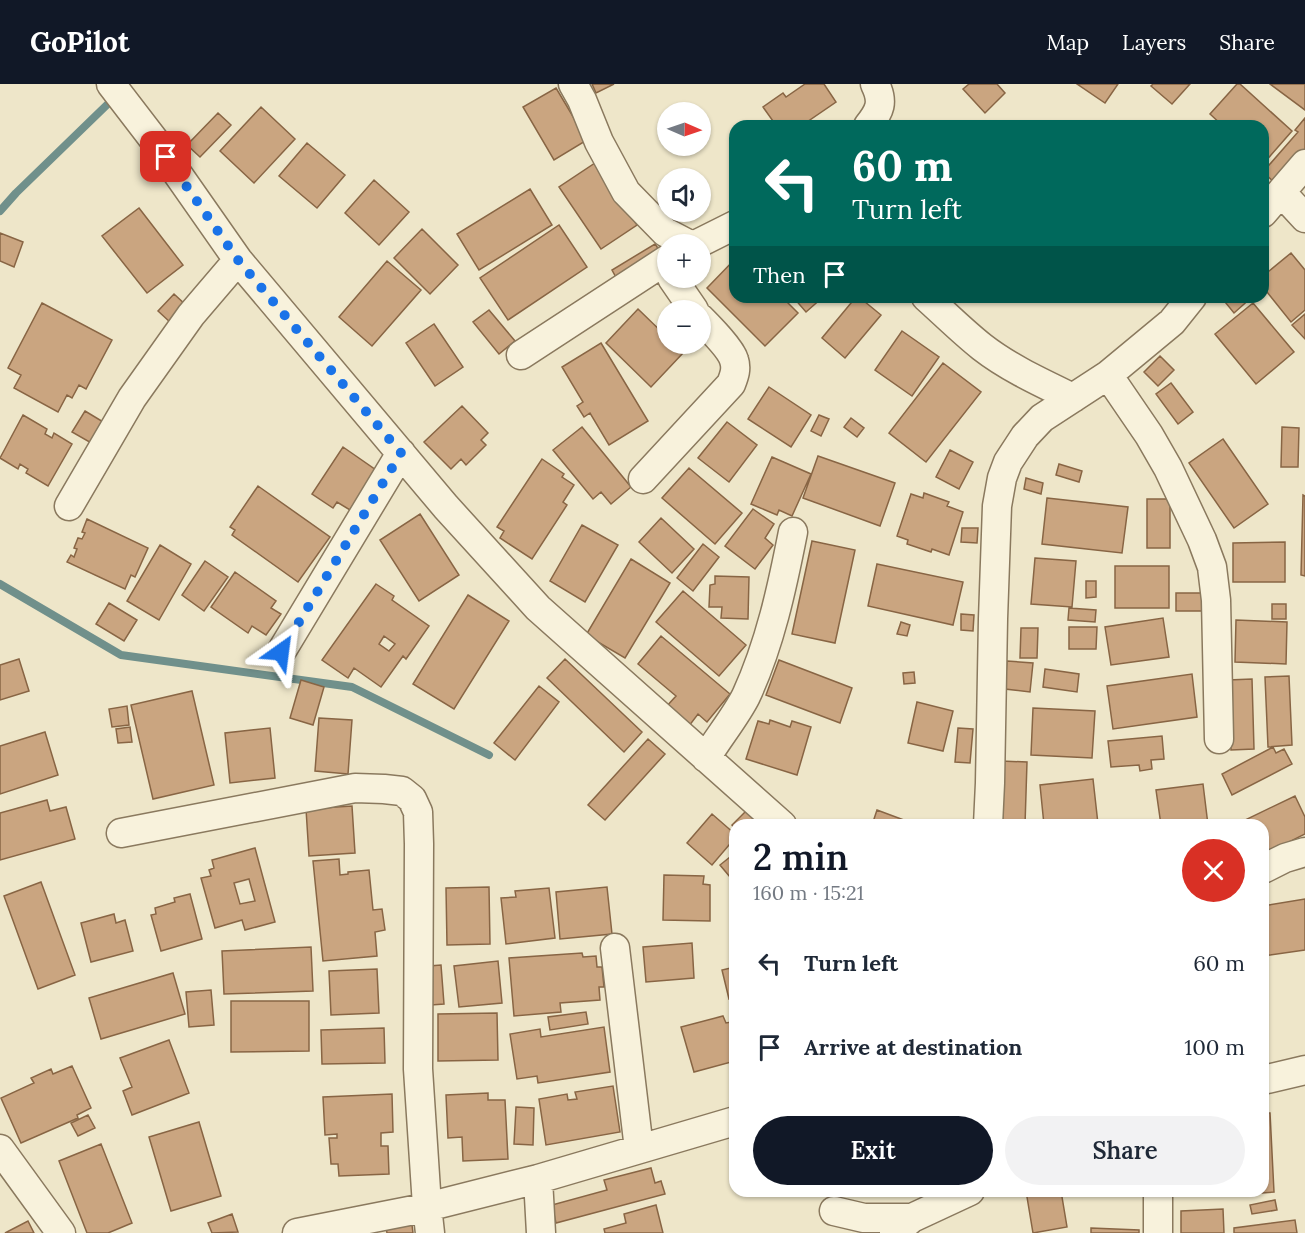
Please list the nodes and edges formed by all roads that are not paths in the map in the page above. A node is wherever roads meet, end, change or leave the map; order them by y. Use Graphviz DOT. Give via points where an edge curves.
graph roads {
  1 [pos="111,84"];
  2 [pos="573,84"];
  3 [pos="875,84"];
  4 [pos="872,120"];
  5 [pos="1305,164"];
  6 [pos="1272,202"];
  7 [pos="1305,218"];
  8 [pos="729,228"];
  9 [pos="669,234"];
  10 [pos="711,237"];
  11 [pos="238,260"];
  12 [pos="657,273"];
  13 [pos="933,303"];
  14 [pos="1187,303"];
  15 [pos="711,330"];
  16 [pos="521,355"];
  17 [pos="1108,375"];
  18 [pos="1073,398"];
  19 [pos="401,453"];
  20 [pos="643,479"];
  21 [pos="69,506"];
  22 [pos="793,532"];
  23 [pos="281,652"];
  24 [pos="1219,740"];
  25 [pos="706,758"];
  26 [pos="775,819"];
  27 [pos="988,819"];
  28 [pos="121,833"];
  29 [pos="1305,852"];
  30 [pos="1269,866"];
  31 [pos="615,948"];
  32 [pos="1305,1070"];
  33 [pos="1269,1079"];
  34 [pos="729,1123"];
  35 [pos="0,1149"];
  36 [pos="639,1149"];
  37 [pos="538,1179"];
  38 [pos="959,1197"];
  39 [pos="1158,1197"];
  40 [pos="834,1212"];
  41 [pos="428,1220"];
  42 [pos="903,1226"];
  43 [pos="61,1233"];
  44 [pos="297,1233"];
  45 [pos="541,1233"];
  46 [pos="1158,1233"];
  1 -- 11 [label="street"];
  2 -- 9 [label="street" via="626,192"];
  3 -- 4 [label="street" via="881,102"];
  5 -- 6 [label="street"];
  6 -- 7 [label="street"];
  8 -- 10 [label="street"];
  11 -- 19 [label="street"];
  11 -- 21 [label="street" via="190,315 132,398"];
  12 -- 16 [label="street"];
  13 -- 18 [label="street" via="995,356"];
  14 -- 17 [label="street" via="1172,322"];
  15 -- 20 [label="street" via="734,358 731,384"];
  17 -- 18 [label="street"];
  17 -- 24 [label="street" via="1168,468 1212,567"];
  18 -- 27 [label="street" via="1042,418 1025,436 1002,478 997,506"];
  19 -- 23 [label="street"];
  19 -- 25 [label="street" via="538,608"];
  22 -- 25 [label="street" via="783,588 759,666 745,698"];
  25 -- 26 [label="street"];
  28 -- 41 [label="street" via="355,788 402,791 412,800 418,812 418,1070"];
  29 -- 30 [label="street"];
  31 -- 36 [label="street"];
  32 -- 33 [label="street"];
  34 -- 36 [label="street"];
  35 -- 43 [label="street"];
  36 -- 37 [label="street"];
  37 -- 41 [label="street"];
  37 -- 45 [label="street"];
  38 -- 42 [label="street"];
  39 -- 46 [label="street"];
  40 -- 42 [label="street"];
  41 -- 44 [label="street"];
}
